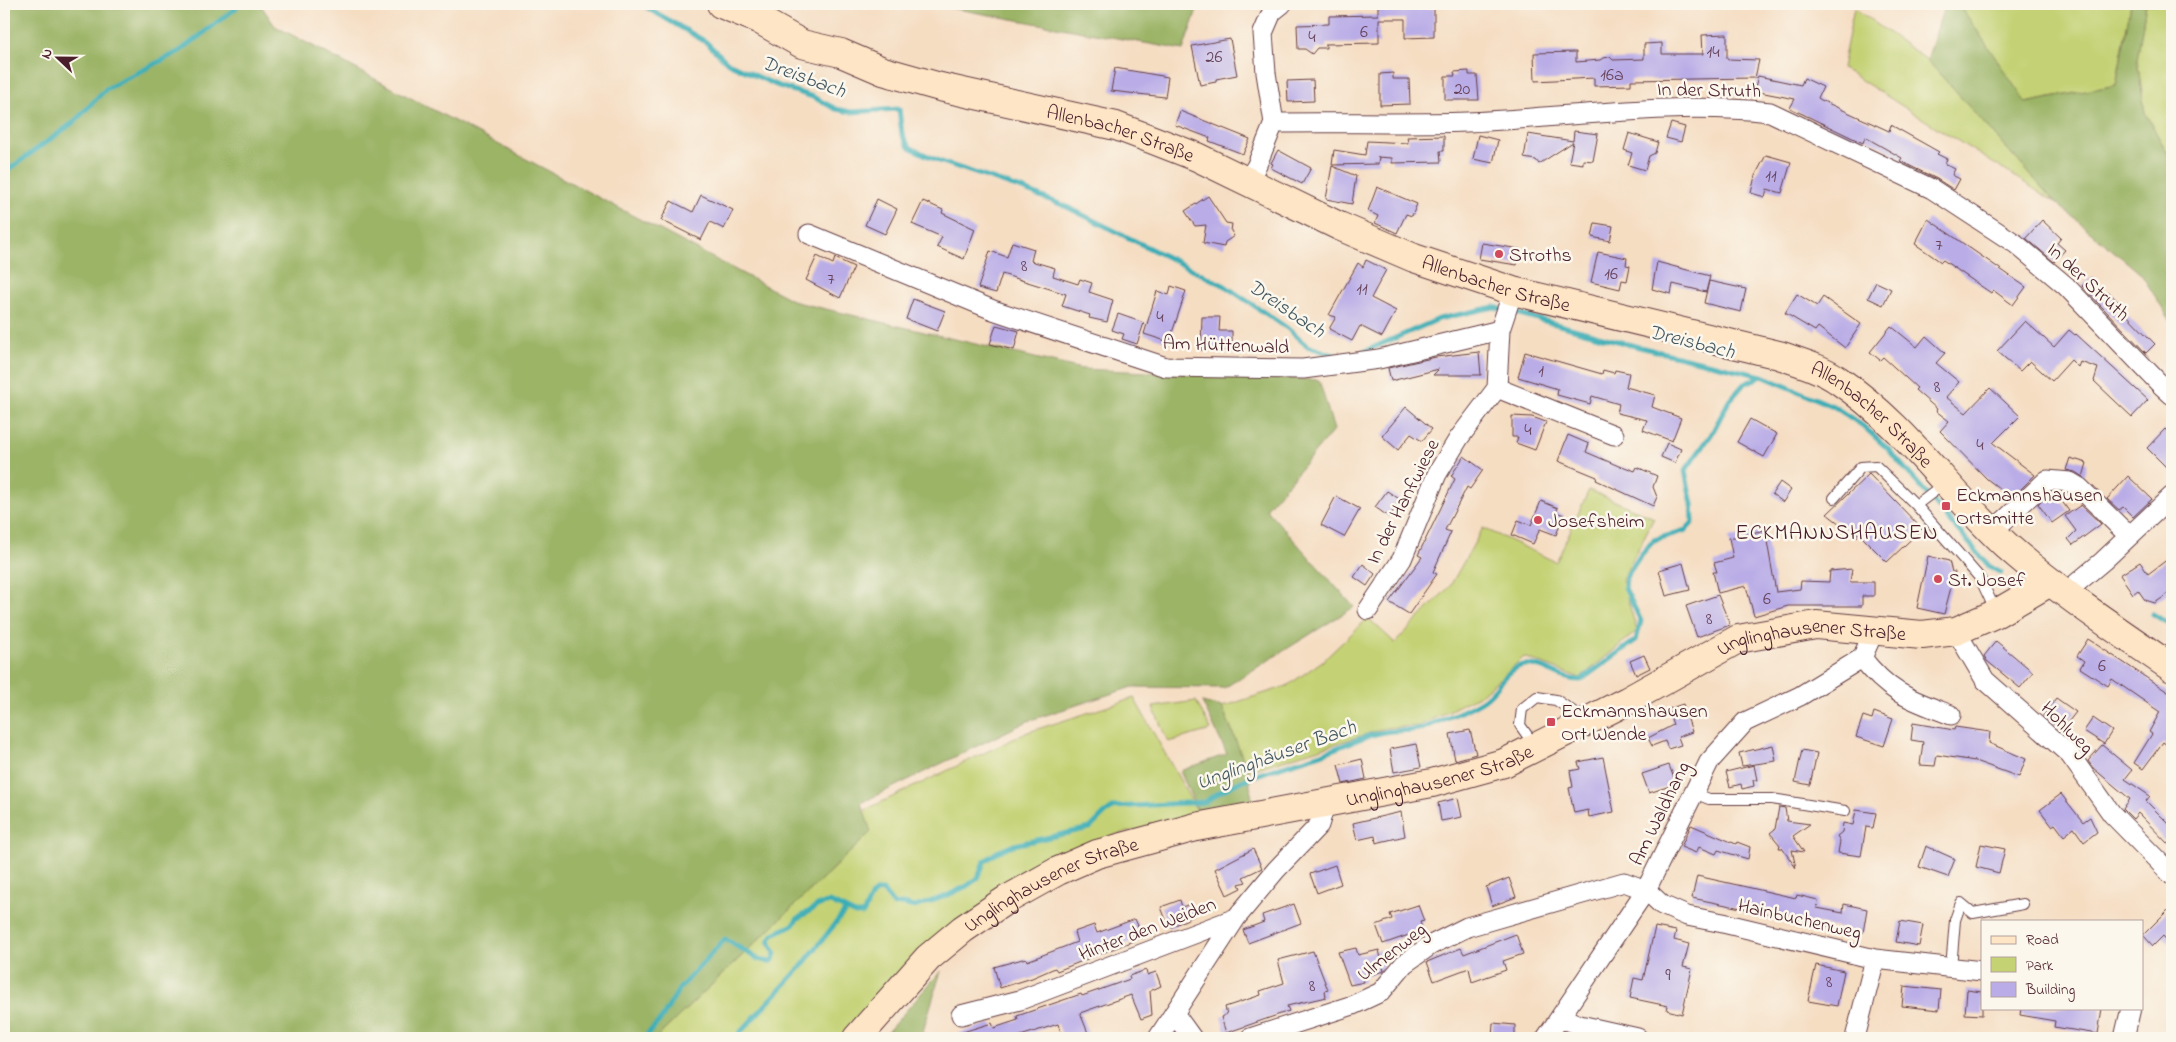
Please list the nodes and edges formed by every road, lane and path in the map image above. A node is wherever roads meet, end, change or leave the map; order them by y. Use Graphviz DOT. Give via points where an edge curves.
graph roads {
  1 [pos="720,4"];
  2 [pos="1282,4"];
  3 [pos="1274,123"];
  4 [pos="1247,180"];
  5 [pos="809,234"];
  6 [pos="1507,310"];
  7 [pos="1497,388"];
  8 [pos="2172,395"];
  9 [pos="1614,435"];
  10 [pos="1940,486"];
  11 [pos="2172,496"];
  12 [pos="1834,498"];
  13 [pos="1918,503"];
  14 [pos="1992,532"];
  15 [pos="2129,536"];
  16 [pos="2058,588"];
  17 [pos="1368,610"];
  18 [pos="1997,613"];
  19 [pos="1874,631"];
  20 [pos="1956,631"];
  21 [pos="1862,658"];
  22 [pos="2172,668"];
  23 [pos="1951,715"];
  24 [pos="1586,721"];
  25 [pos="1536,748"];
  26 [pos="1694,793"];
  27 [pos="1326,802"];
  28 [pos="1845,810"];
  29 [pos="2172,875"];
  30 [pos="1646,890"];
  31 [pos="2023,904"];
  32 [pos="1236,918"];
  33 [pos="1875,959"];
  34 [pos="1951,968"];
  35 [pos="1981,972"];
  36 [pos="2131,1010"];
  37 [pos="1174,1013"];
  38 [pos="961,1016"];
  39 [pos="1561,1018"];
  40 [pos="857,1038"];
  41 [pos="1158,1038"];
  42 [pos="1192,1038"];
  43 [pos="1250,1038"];
  44 [pos="1546,1038"];
  45 [pos="1638,1038"];
  46 [pos="1855,1038"];
  47 [pos="2124,1038"];
  1 -- 4 [label="main road, Allenbacher Straße" via="758,19 802,44 841,53 884,71 940,87 1116,126"];
  2 -- 3 [label="street" via="1272,12 1263,33"];
  3 -- 4 [label="street" via="1256,167"];
  3 -- 8 [label="street, In der Struth" via="1467,122 1682,108 1770,112 1932,189 2016,244 2066,286"];
  4 -- 6 [label="main road, Allenbacher Straße" via="1339,226 1414,258"];
  5 -- 6 [label="street, Am Hüttenwald" via="993,310 1166,367 1303,369 1379,359"];
  6 -- 7 [label="street"];
  6 -- 10 [label="main road, Allenbacher Straße" via="1779,355 1808,365 1837,379 1890,421"];
  7 -- 9 [label="street"];
  7 -- 17 [label="street, In der Hanfwiese" via="1459,438 1437,474 1402,559"];
  10 -- 13 [label="lane"];
  10 -- 14 [label="main road, Allenbacher Straße"];
  11 -- 15 [label="street"];
  12 -- 13 [label="lane" via="1861,468 1876,466"];
  13 -- 18 [label="lane" via="1980,578"];
  14 -- 15 [label="street" via="2047,480 2058,480 2080,488"];
  14 -- 16 [label="main road, Allenbacher Straße"];
  15 -- 16 [label="street"];
  16 -- 18 [label="main road, Unglinghausener Straße"];
  16 -- 22 [label="main road, Allenbacher Straße"];
  18 -- 20 [label="main road, Unglinghausener Straße"];
  19 -- 20 [label="main road, Unglinghausener Straße" via="1922,635"];
  19 -- 21 [label="street"];
  19 -- 24 [label="main road, Unglinghausener Straße" via="1816,625 1738,638"];
  20 -- 29 [label="street, Hohlweg" via="1985,680 2070,755 2112,814"];
  21 -- 23 [label="street" via="1876,677 1890,688"];
  21 -- 26 [label="street, Am Waldhang" via="1800,696 1745,722 1709,762"];
  24 -- 25 [label="main road, Unglinghausener Straße"];
  24 -- 25 [label="lane" via="1556,700 1537,697 1522,710 1520,725"];
  25 -- 27 [label="main road, Unglinghausener Straße" via="1504,763 1432,783"];
  26 -- 28 [label="lane" via="1709,799 1772,799"];
  26 -- 30 [label="street, Am Waldhang"];
  27 -- 32 [label="street, Hinter den Weiden" via="1319,825"];
  27 -- 40 [label="main road, Unglinghausener Straße" via="1145,840 1097,854 1058,871 1006,900 928,958"];
  30 -- 33 [label="street, Hainbuchenweg" via="1662,905 1687,916"];
  30 -- 39 [label="street, Am Waldhang"];
  30 -- 43 [label="street, Ulmenweg" via="1624,882 1467,927 1431,945 1404,964 1381,992 1352,1005"];
  31 -- 34 [label="lane" via="1973,913 1961,903 1955,920"];
  32 -- 37 [label="street"];
  32 -- 38 [label="street, Hinter den Weiden" via="1020,1000"];
  33 -- 34 [label="street, Hainbuchenweg"];
  33 -- 46 [label="street"];
  34 -- 35 [label="street, Hainbuchenweg"];
  36 -- 47 [label="street"];
  37 -- 41 [label="street"];
  37 -- 42 [label="street"];
  39 -- 44 [label="street, Am Waldhang"];
  39 -- 45 [label="street"];
}
